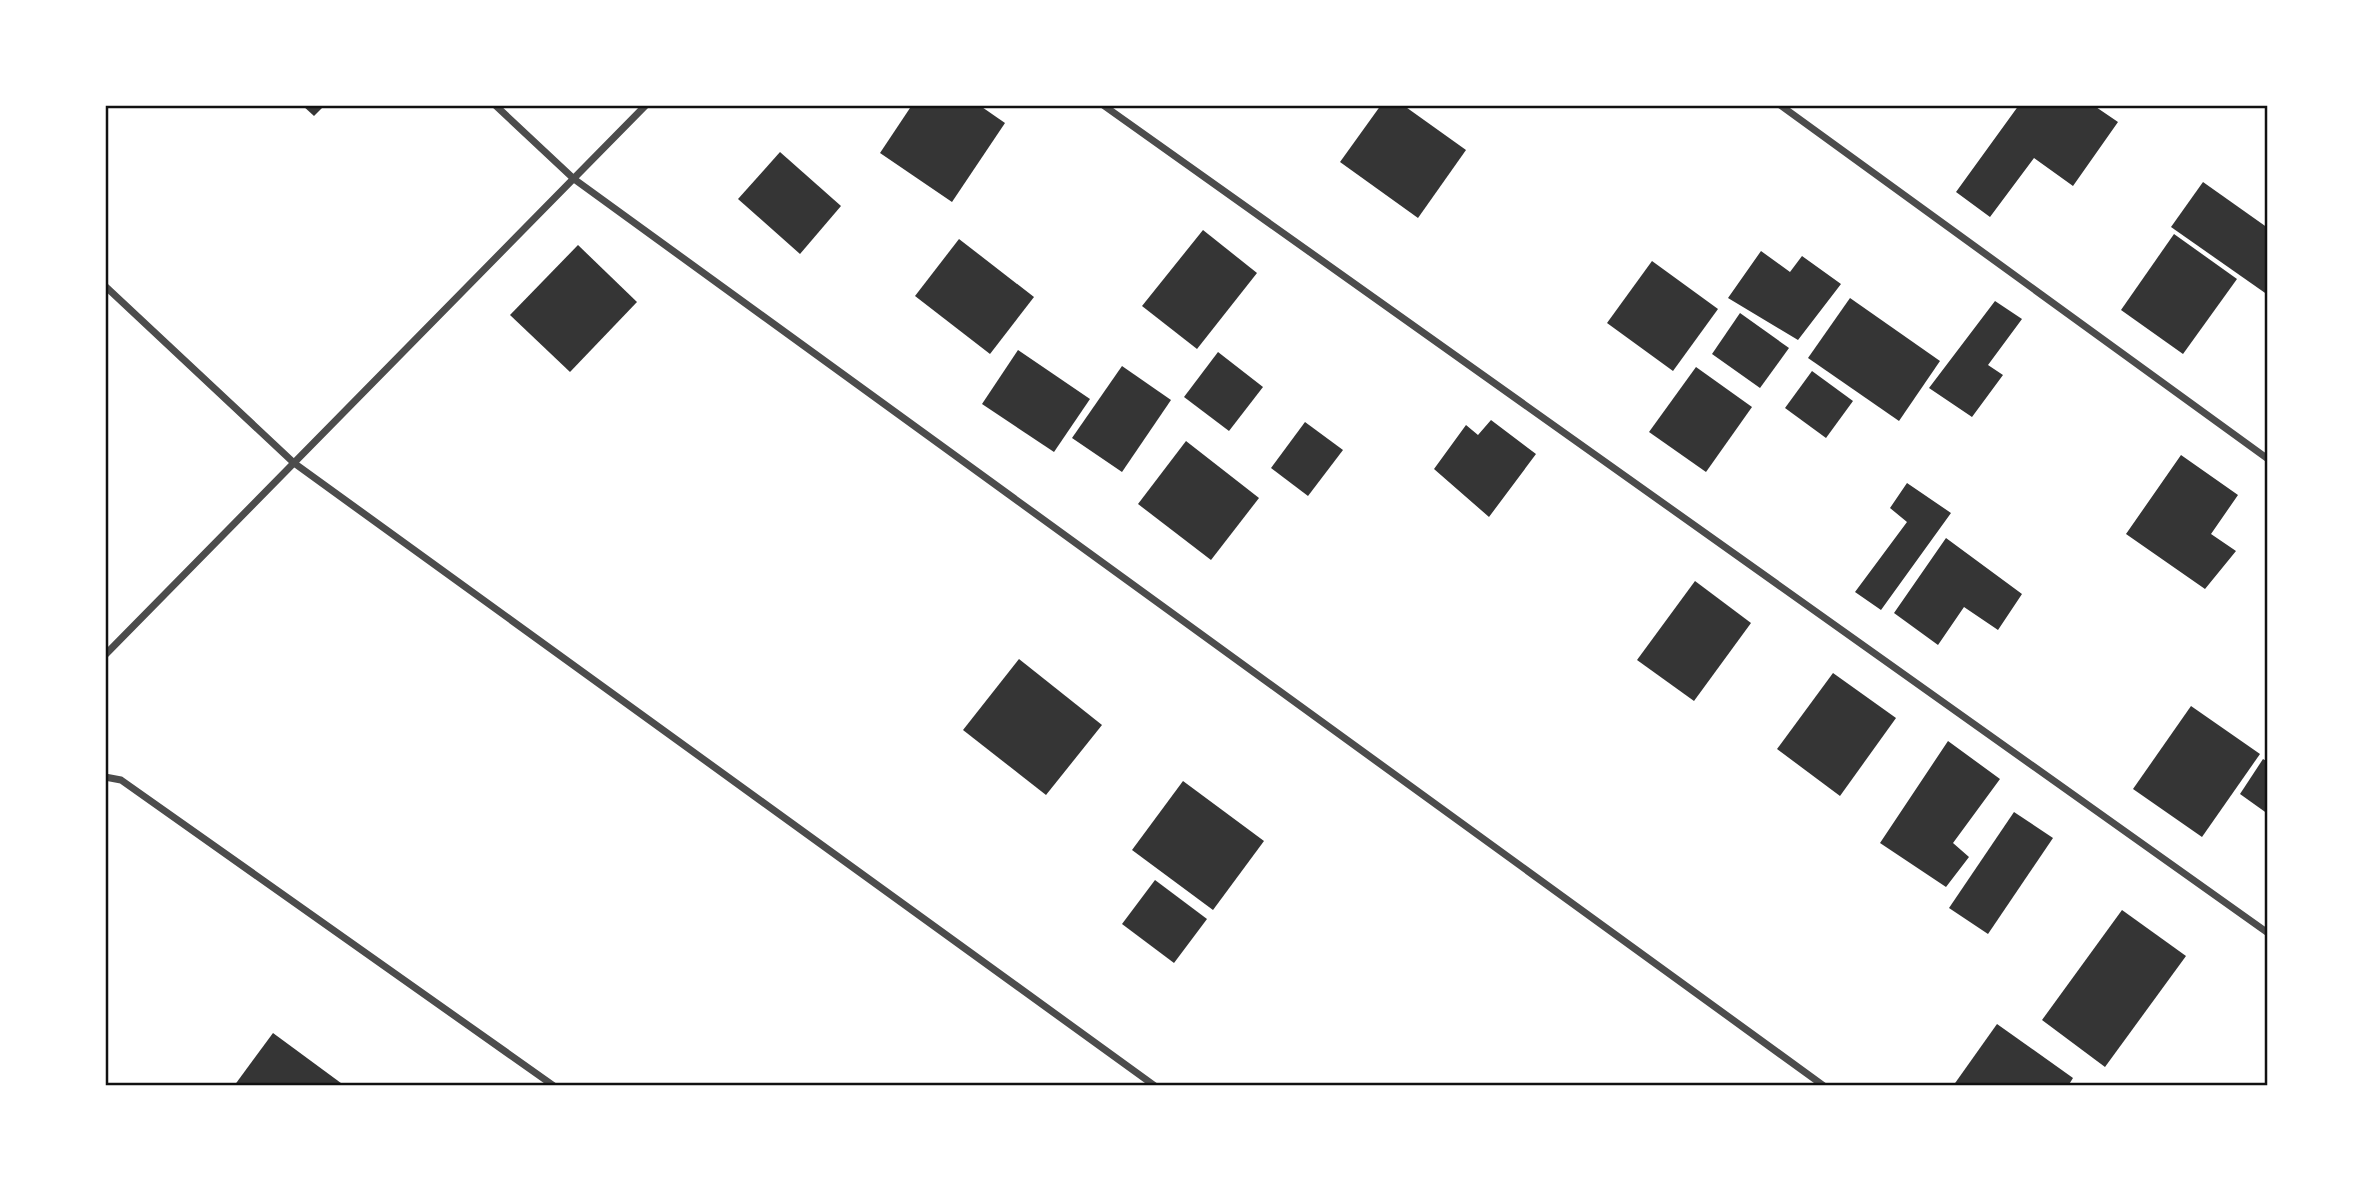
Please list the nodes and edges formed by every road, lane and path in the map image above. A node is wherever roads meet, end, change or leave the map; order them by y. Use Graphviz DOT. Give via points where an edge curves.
graph roads {
  1 [pos="495,105"];
  2 [pos="646,105"];
  3 [pos="1103,105"];
  4 [pos="1780,105"];
  5 [pos="574,178"];
  6 [pos="105,286"];
  7 [pos="2268,460"];
  8 [pos="294,463"];
  9 [pos="105,655"];
  10 [pos="105,777"];
  11 [pos="2268,933"];
  12 [pos="554,1086"];
  13 [pos="1155,1086"];
  14 [pos="1824,1086"];
  1 -- 5 [label="street"];
  2 -- 5 [label="street"];
  3 -- 11 [label="street"];
  4 -- 7 [label="street"];
  5 -- 8 [label="street"];
  5 -- 14 [label="street"];
  6 -- 8 [label="street"];
  8 -- 9 [label="street"];
  8 -- 13 [label="street"];
  10 -- 12 [label="street" via="121,780"];
}
